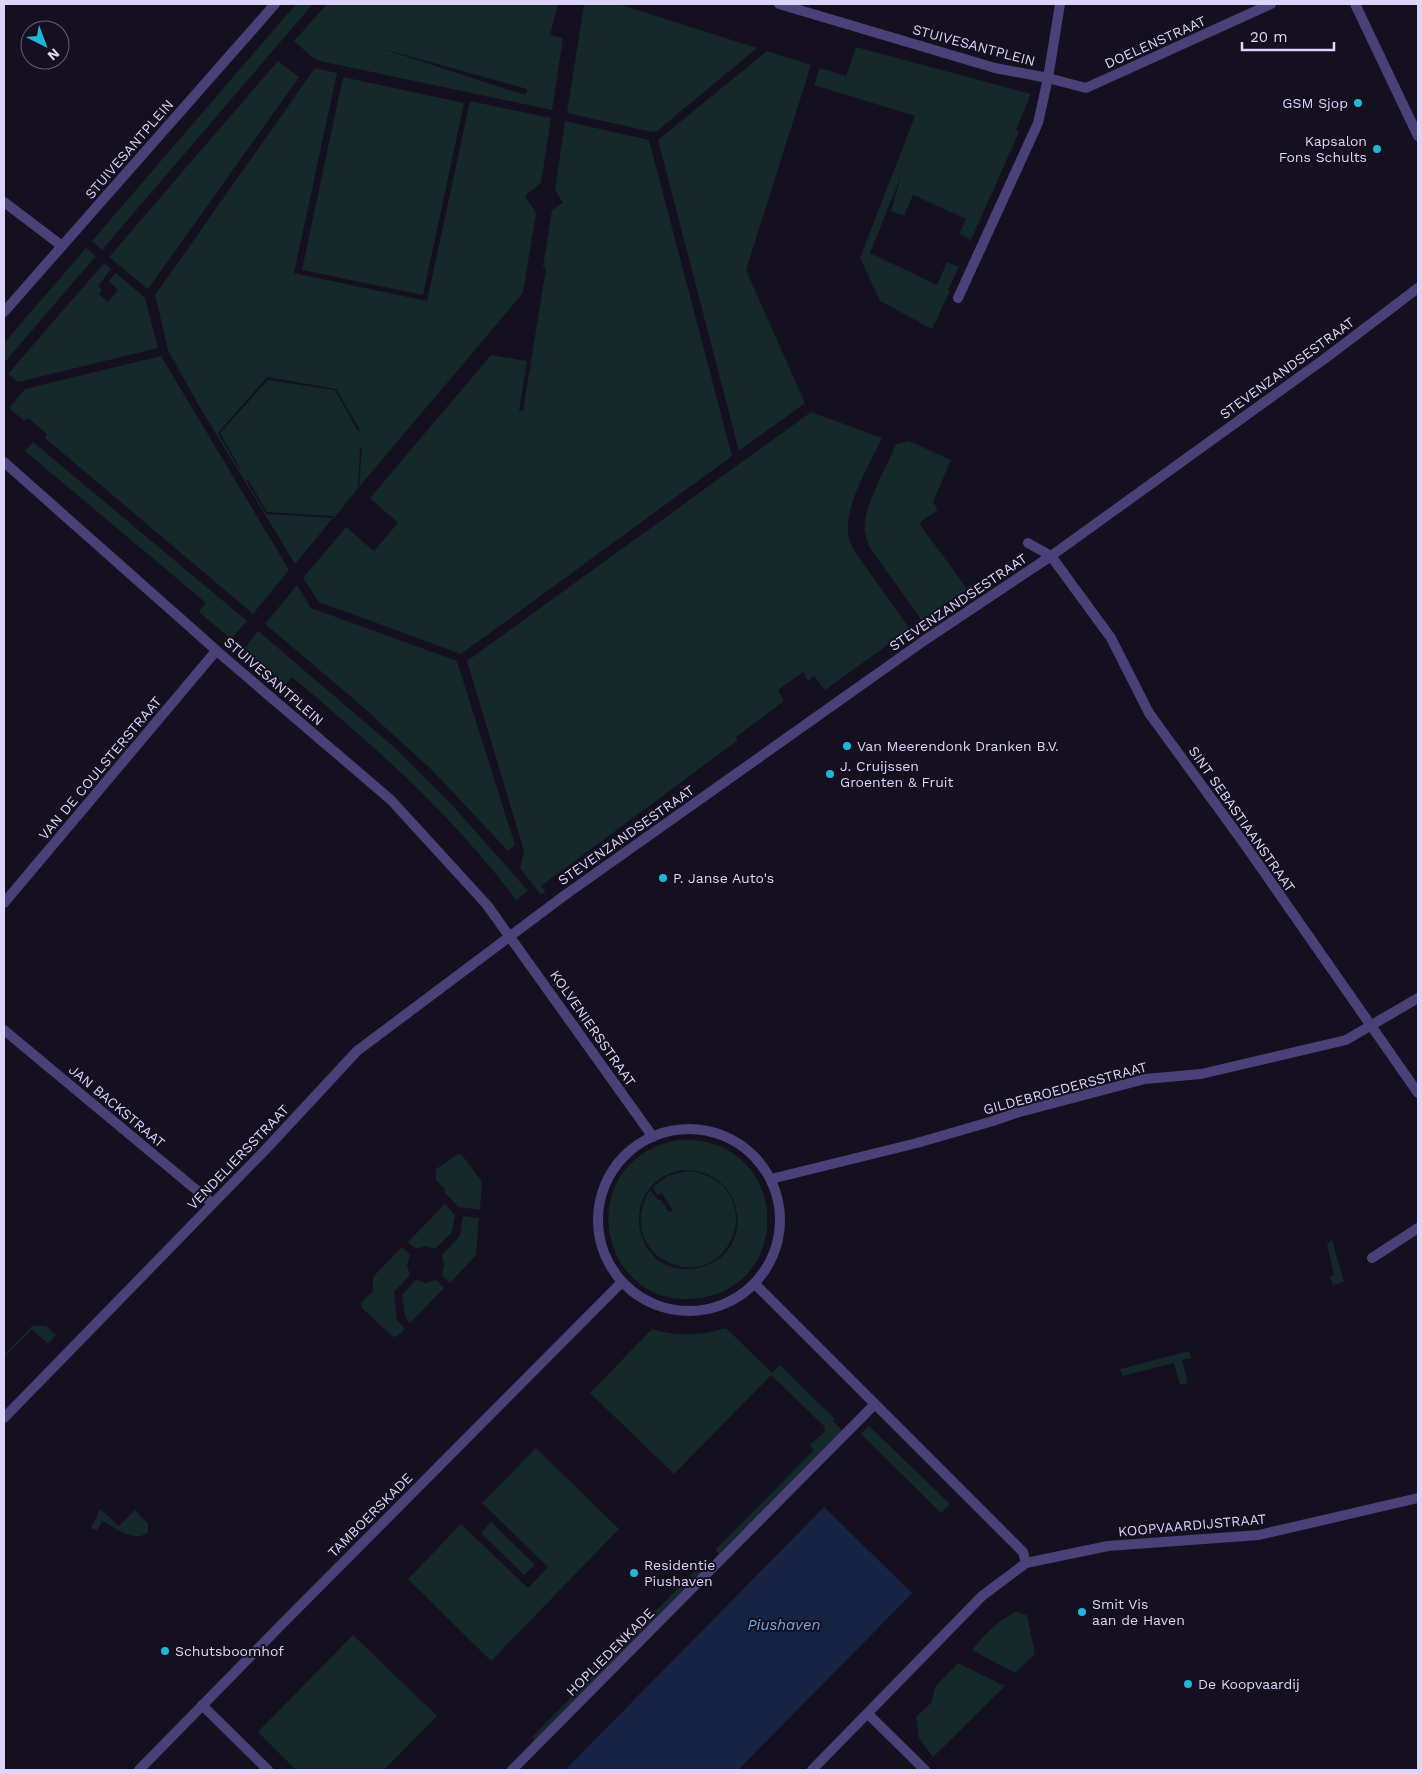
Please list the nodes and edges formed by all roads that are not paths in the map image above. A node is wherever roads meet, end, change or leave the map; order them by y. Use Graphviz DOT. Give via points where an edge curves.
graph roads {
  1 [pos="275,4"];
  2 [pos="779,4"];
  3 [pos="1060,4"];
  4 [pos="1272,4"];
  5 [pos="1355,4"];
  6 [pos="1048,78"];
  7 [pos="1418,136"];
  8 [pos="4,202"];
  9 [pos="62,246"];
  10 [pos="1418,288"];
  11 [pos="958,298"];
  12 [pos="4,312"];
  13 [pos="4,462"];
  14 [pos="1028,543"];
  15 [pos="1051,556"];
  16 [pos="216,651"];
  17 [pos="4,903"];
  18 [pos="510,936"];
  19 [pos="1418,998"];
  20 [pos="1370,1026"];
  21 [pos="4,1030"];
  22 [pos="1418,1093"];
  23 [pos="653,1136"];
  24 [pos="771,1179"];
  25 [pos="212,1204"];
  26 [pos="1418,1228"];
  27 [pos="1372,1258"];
  28 [pos="622,1282"];
  29 [pos="754,1284"];
  30 [pos="875,1404"];
  31 [pos="4,1418"];
  32 [pos="1418,1498"];
  33 [pos="1026,1563"];
  34 [pos="202,1705"];
  35 [pos="868,1714"];
  36 [pos="139,1770"];
  37 [pos="268,1770"];
  38 [pos="512,1770"];
  39 [pos="812,1770"];
  40 [pos="925,1770"];
  1 -- 9 [label="street, STUIVESANTPLEIN"];
  2 -- 6 [label="street, STUIVESANTPLEIN" via="995,68"];
  3 -- 6 [label="street"];
  4 -- 6 [label="street, DOELENSTRAAT" via="1086,88"];
  5 -- 7 [label="street"];
  6 -- 11 [label="street, STUIVESANTPLEIN" via="1038,124"];
  8 -- 9 [label="street"];
  9 -- 12 [label="street, STUIVESANTPLEIN"];
  10 -- 15 [label="street, STEVENZANDSESTRAAT"];
  13 -- 16 [label="street, STUIVESANTPLEIN"];
  14 -- 15 [label="street"];
  15 -- 18 [label="street, STEVENZANDSESTRAAT" via="925,640"];
  15 -- 20 [label="street, SINT SEBASTIAANSTRAAT" via="1111,638 1150,713"];
  16 -- 17 [label="street, VAN DE COULSTERSTRAAT"];
  16 -- 18 [label="street, STUIVESANTPLEIN" via="391,800 487,904"];
  18 -- 23 [label="street, KOLVENIERSSTRAAT"];
  18 -- 25 [label="street, VENDELIERSSTRAAT" via="357,1051"];
  19 -- 20 [label="street, GILDEBROEDERSSTRAAT"];
  20 -- 22 [label="street, SINT SEBASTIAANSTRAAT"];
  20 -- 24 [label="street, GILDEBROEDERSSTRAAT" via="1346,1040 1201,1074 1145,1080"];
  21 -- 25 [label="street, JAN BACKSTRAAT"];
  23 -- 24 [label="street" via="668,1131 696,1129 722,1135 756,1157"];
  23 -- 28 [label="street" via="634,1148 617,1165 601,1199 598,1224 602,1248"];
  24 -- 29 [label="street" via="780,1206 780,1234 771,1261"];
  25 -- 31 [label="street, VENDELIERSSTRAAT"];
  26 -- 27 [label="street"];
  28 -- 29 [label="street" via="650,1303 687,1312 724,1305"];
  28 -- 34 [label="street, TAMBOERSKADE"];
  29 -- 30 [label="street"];
  30 -- 33 [label="street" via="1023,1552"];
  30 -- 38 [label="street, HOPLIEDENKADE"];
  32 -- 33 [label="street, KOOPVAARDIJSTRAAT" via="1259,1535 1108,1546"];
  33 -- 35 [label="street" via="982,1596"];
  34 -- 36 [label="street, TAMBOERSKADE"];
  34 -- 37 [label="street"];
  35 -- 39 [label="street"];
  35 -- 40 [label="street"];
}
